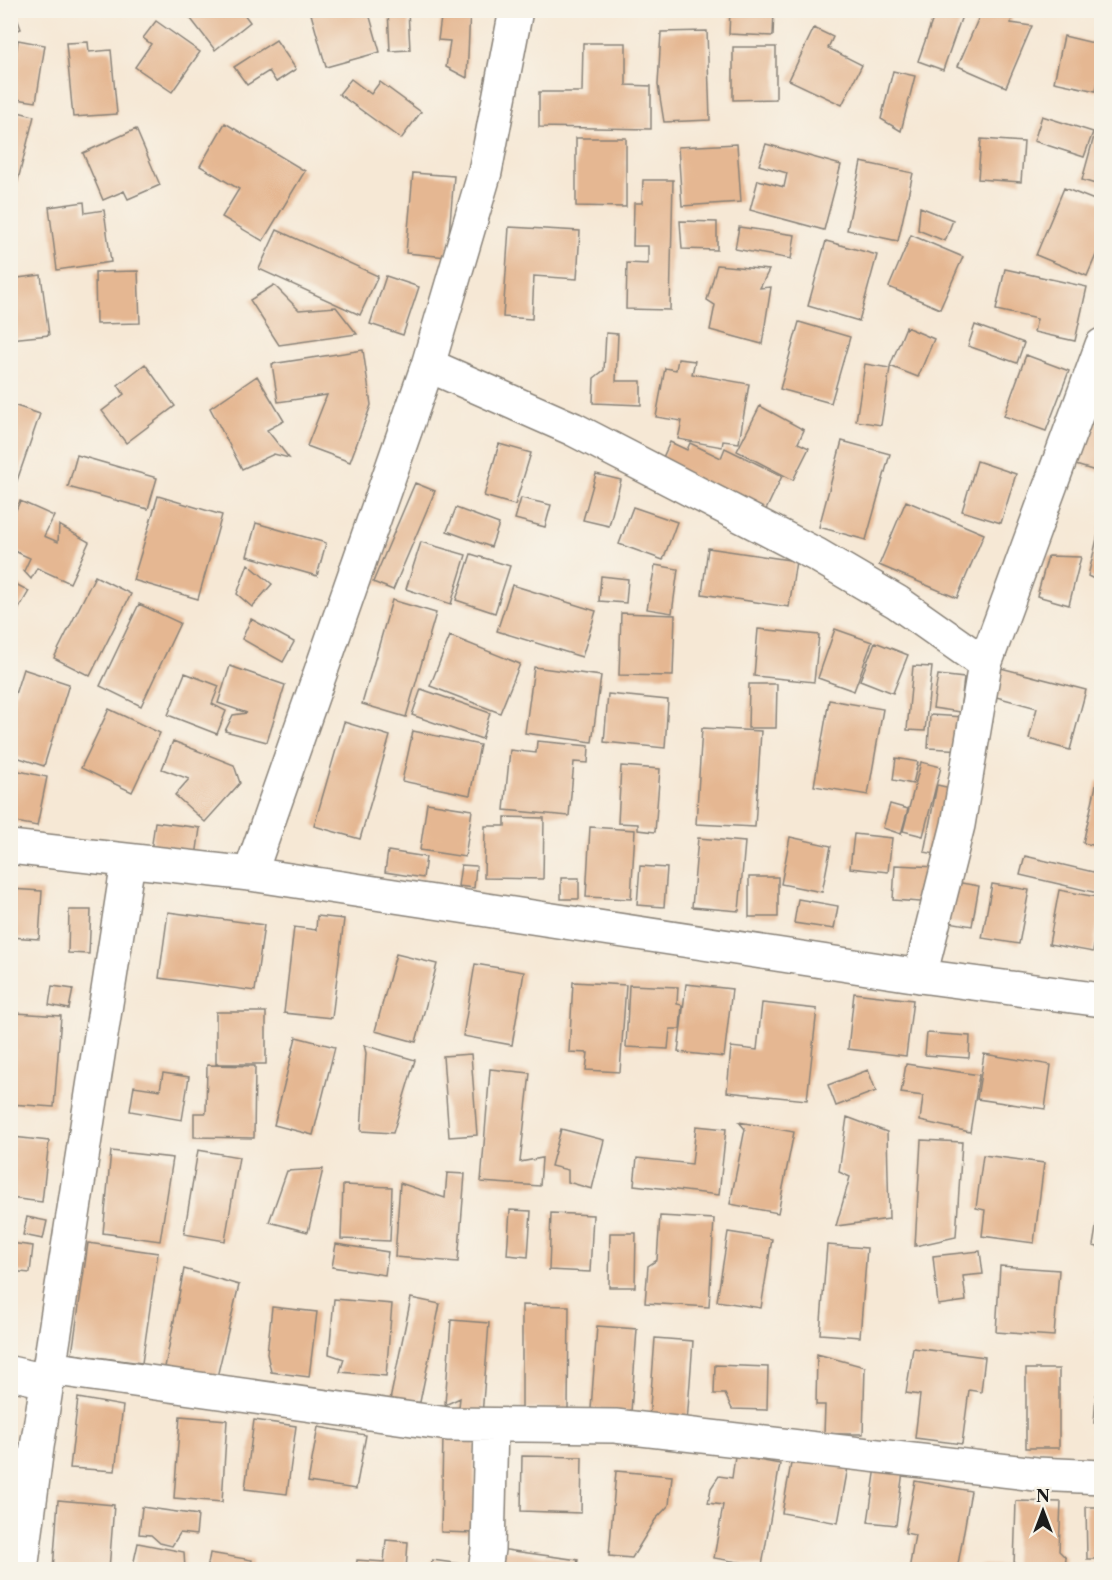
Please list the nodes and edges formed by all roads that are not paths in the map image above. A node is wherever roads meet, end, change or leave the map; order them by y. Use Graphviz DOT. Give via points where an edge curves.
graph roads {
  1 [pos="516,10"];
  2 [pos="1101,345"];
  3 [pos="428,365"];
  4 [pos="986,664"];
  5 [pos="10,847"];
  6 [pos="128,862"];
  7 [pos="250,874"];
  8 [pos="920,976"];
  9 [pos="1101,1000"];
  10 [pos="10,1373"];
  11 [pos="48,1375"];
  12 [pos="491,1425"];
  13 [pos="1101,1477"];
  14 [pos="21,1569"];
  15 [pos="485,1569"];
  1 -- 3 [label="street" via="485,172"];
  2 -- 4 [label="street"];
  3 -- 4 [label="street" via="573,429 787,539 897,602"];
  3 -- 7 [label="street"];
  4 -- 8 [label="street" via="958,825"];
  5 -- 6 [label="street"];
  6 -- 7 [label="street"];
  6 -- 11 [label="street"];
  7 -- 8 [label="street"];
  8 -- 9 [label="street"];
  10 -- 11 [label="street"];
  11 -- 12 [label="street" via="448,1424"];
  11 -- 14 [label="street"];
  12 -- 13 [label="street" via="615,1426 1024,1473"];
  12 -- 15 [label="street"];
}
